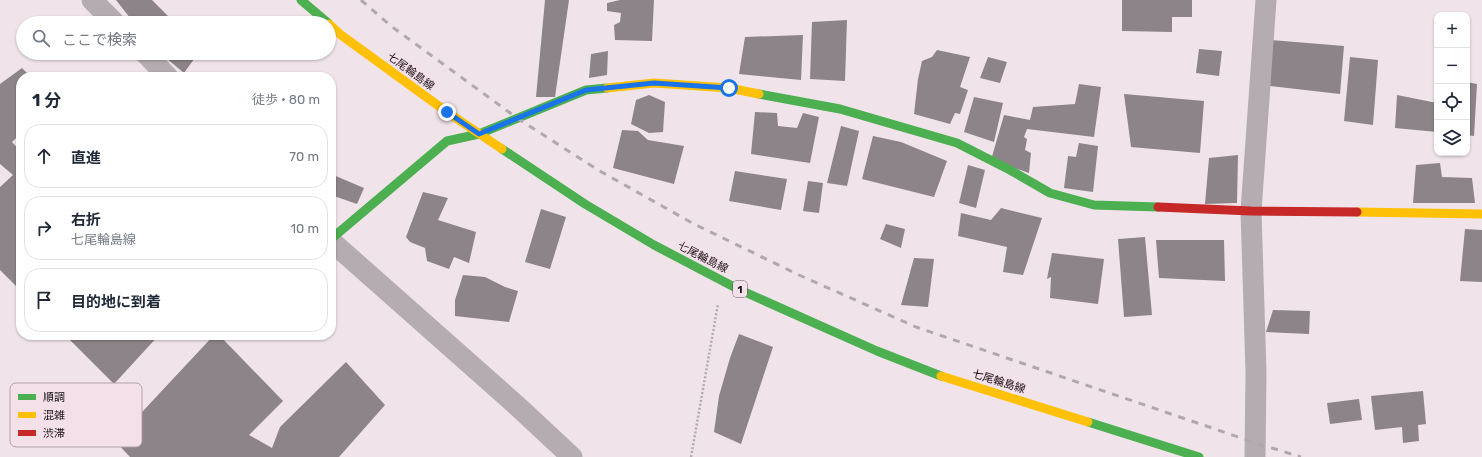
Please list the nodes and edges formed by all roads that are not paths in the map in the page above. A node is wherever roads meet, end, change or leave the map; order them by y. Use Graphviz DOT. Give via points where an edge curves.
graph roads {
  1 [pos="92,0"];
  2 [pos="301,0"];
  3 [pos="1266,0"];
  4 [pos="108,16"];
  5 [pos="319,16"];
  6 [pos="336,31"];
  7 [pos="152,60"];
  8 [pos="163,72"];
  9 [pos="479,134"];
  10 [pos="1251,211"];
  11 [pos="1482,214"];
  12 [pos="336,236"];
  13 [pos="336,244"];
  14 [pos="572,457"];
  15 [pos="1199,457"];
  16 [pos="1255,457"];
  1 -- 4 [label="street"];
  2 -- 5 [label="street, 七尾輪島線 / 1"];
  3 -- 10 [label="street"];
  6 -- 9 [label="street, 七尾輪島線 / 1"];
  7 -- 8 [label="street"];
  9 -- 10 [label="street" via="586,90 654,83 729,88 840,109 957,143 1050,193 1094,205"];
  9 -- 12 [label="street" via="447,141"];
  9 -- 15 [label="street, 七尾輪島線 / 1" via="585,204 654,245 738,289 877,351 938,375"];
  10 -- 11 [label="street"];
  10 -- 16 [label="street" via="1256,372"];
  13 -- 14 [label="street"];
}
